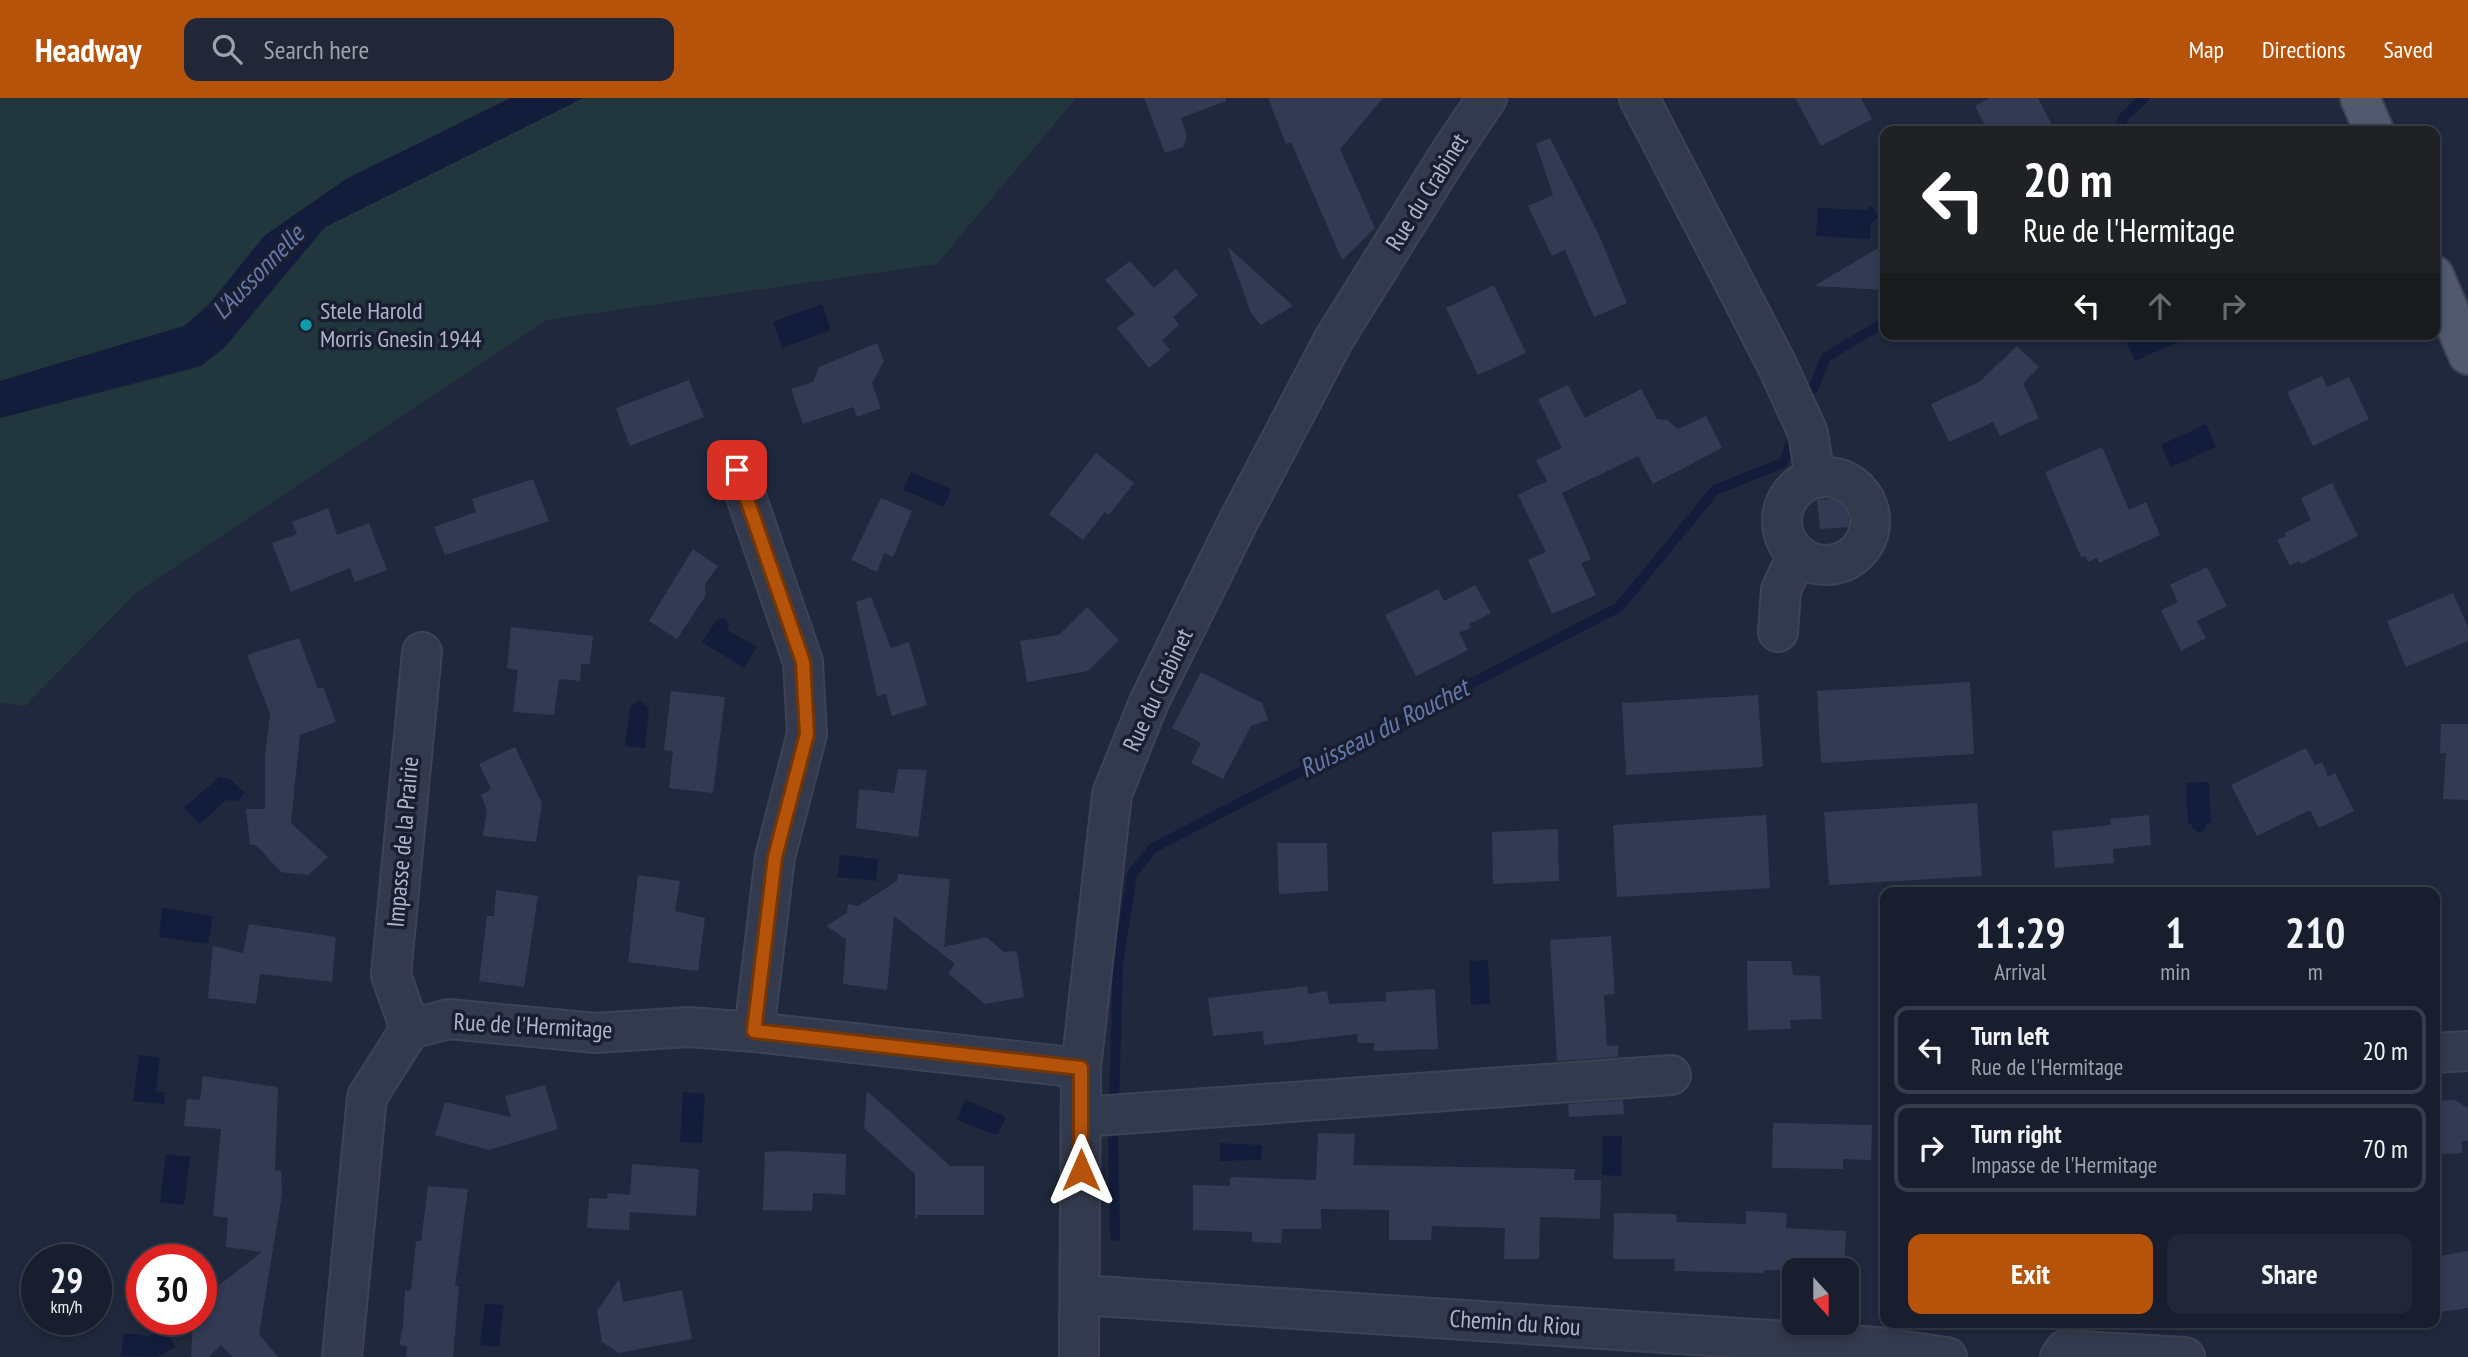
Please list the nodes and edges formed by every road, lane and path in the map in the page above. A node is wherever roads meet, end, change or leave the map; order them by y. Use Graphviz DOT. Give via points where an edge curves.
graph roads {
  1 [pos="1487,98"];
  2 [pos="1639,98"];
  3 [pos="2360,98"];
  4 [pos="2372,126"];
  5 [pos="2440,289"];
  6 [pos="2468,355"];
  7 [pos="737,470"];
  8 [pos="1815,478"];
  9 [pos="1797,555"];
  10 [pos="1779,632"];
  11 [pos="422,652"];
  12 [pos="410,1030"];
  13 [pos="754,1031"];
  14 [pos="2468,1051"];
  15 [pos="2440,1053"];
  16 [pos="1081,1068"];
  17 [pos="1671,1075"];
  18 [pos="1081,1116"];
  19 [pos="1081,1295"];
  20 [pos="342,1357"];
  21 [pos="1079,1357"];
  22 [pos="1947,1357"];
  23 [pos="2060,1357"];
  24 [pos="2185,1357"];
  1 -- 16 [label="street, Rue du Crabinet" via="1334,340 1149,702 1112,794"];
  2 -- 8 [label="street" via="1777,365 1808,433"];
  3 -- 4 [label="main road"];
  5 -- 6 [label="main road"];
  7 -- 13 [label="street" via="803,662 807,734 775,857"];
  8 -- 9 [label="street" via="1796,489 1782,515 1785,537"];
  8 -- 9 [label="street" via="1838,478 1862,494 1871,520 1869,534 1863,547 1839,564 1824,566"];
  9 -- 10 [label="street" via="1781,590"];
  11 -- 12 [label="street, Impasse de la Prairie" via="391,975"];
  12 -- 13 [label="street, Rue de l'Hermitage" via="449,1019 596,1033 688,1027"];
  12 -- 20 [label="street" via="367,1097"];
  13 -- 16 [label="street, Rue de l'Hermitage"];
  14 -- 15 [label="street"];
  16 -- 18 [label="street, Rue du Crabinet"];
  17 -- 18 [label="street"];
  18 -- 19 [label="street, Rue du Crabinet"];
  19 -- 21 [label="street, Rue du Crabinet"];
  19 -- 22 [label="street, Chemin du Riou" via="1877,1347"];
  23 -- 24 [label="street" via="2065,1350"];
}
